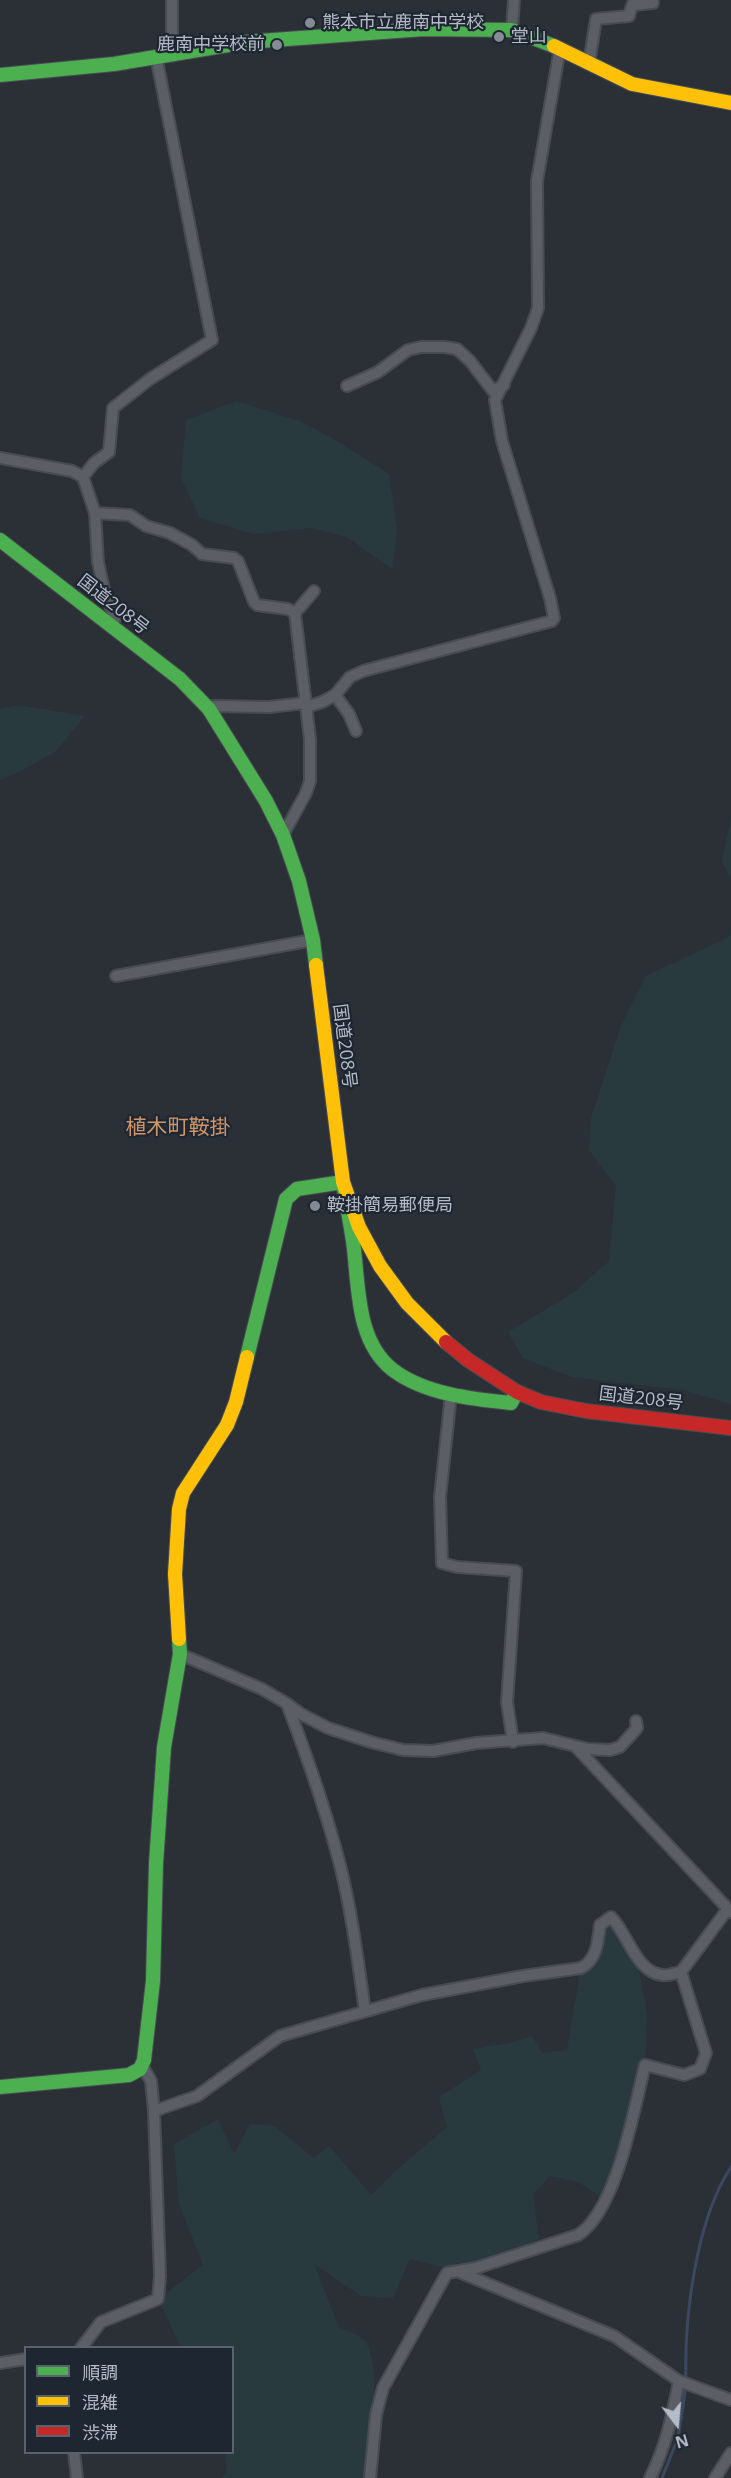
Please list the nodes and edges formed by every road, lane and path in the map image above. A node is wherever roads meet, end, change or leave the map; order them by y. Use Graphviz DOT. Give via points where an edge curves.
graph roads {
  1 [pos="172,0"];
  2 [pos="514,0"];
  3 [pos="652,0"];
  4 [pos="512,30"];
  5 [pos="560,48"];
  6 [pos="172,53"];
  7 [pos="156,56"];
  8 [pos="589,64"];
  9 [pos="0,75"];
  10 [pos="731,103"];
  11 [pos="504,385"];
  12 [pos="347,386"];
  13 [pos="0,458"];
  14 [pos="83,477"];
  15 [pos="94,513"];
  16 [pos="0,540"];
  17 [pos="314,591"];
  18 [pos="295,613"];
  19 [pos="112,628"];
  20 [pos="335,695"];
  21 [pos="306,705"];
  22 [pos="208,709"];
  23 [pos="356,731"];
  24 [pos="283,835"];
  25 [pos="313,940"];
  26 [pos="116,976"];
  27 [pos="343,1182"];
  28 [pos="517,1392"];
  29 [pos="451,1394"];
  30 [pos="731,1428"];
  31 [pos="180,1654"];
  32 [pos="286,1703"];
  33 [pos="636,1721"];
  34 [pos="513,1742"];
  35 [pos="574,1745"];
  36 [pos="729,1911"];
  37 [pos="681,1972"];
  38 [pos="365,2011"];
  39 [pos="141,2065"];
  40 [pos="0,2087"];
  41 [pos="154,2111"];
  42 [pos="456,2271"];
  43 [pos="83,2346"];
  44 [pos="24,2359"];
  45 [pos="0,2363"];
  46 [pos="679,2381"];
  47 [pos="731,2400"];
  48 [pos="731,2452"];
  49 [pos="74,2454"];
  50 [pos="77,2478"];
  51 [pos="370,2478"];
  52 [pos="650,2478"];
  53 [pos="716,2478"];
  1 -- 6 [label="street"];
  2 -- 4 [label="street"];
  3 -- 8 [label="street" via="653,3 632,5 629,16 597,19"];
  4 -- 5 [label="main road"];
  4 -- 6 [label="main road" via="336,34"];
  5 -- 8 [label="main road"];
  5 -- 11 [label="street" via="537,181 538,308"];
  6 -- 7 [label="main road"];
  7 -- 9 [label="main road"];
  7 -- 14 [label="street" via="212,340 113,408 109,452"];
  8 -- 10 [label="main road" via="647,89"];
  11 -- 12 [label="street" via="493,391 457,349 421,347 408,350 378,372"];
  11 -- 20 [label="street" via="495,400 497,420 554,618 363,671 350,677"];
  13 -- 14 [label="street" via="72,471"];
  14 -- 15 [label="street"];
  15 -- 18 [label="street" via="130,515 146,526 170,533 202,554 234,558 257,605"];
  15 -- 19 [label="street" via="98,562 115,618"];
  16 -- 19 [label="main road, 国道208号"];
  17 -- 18 [label="street"];
  18 -- 21 [label="street"];
  19 -- 22 [label="main road, 国道208号" via="180,679"];
  20 -- 21 [label="street"];
  20 -- 23 [label="street"];
  21 -- 22 [label="street"];
  21 -- 24 [label="street" via="310,781"];
  22 -- 24 [label="main road, 国道208号" via="227,735"];
  24 -- 25 [label="main road, 国道208号"];
  25 -- 26 [label="street"];
  25 -- 27 [label="main road, 国道208号"];
  27 -- 28 [label="main road, 国道208号" via="364,1236 406,1303 468,1360"];
  27 -- 29 [label="main road" via="358,1292 368,1333 380,1358 422,1385"];
  27 -- 31 [label="main road" via="297,1189 286,1198 236,1402 227,1425 183,1493 175,1574"];
  28 -- 29 [label="main road" via="512,1403"];
  28 -- 30 [label="main road, 国道208号" via="541,1402 586,1411"];
  29 -- 34 [label="street" via="440,1497 440,1553 442,1563 458,1567 516,1571 507,1702"];
  31 -- 32 [label="street"];
  31 -- 39 [label="main road" via="164,1747 153,1980"];
  32 -- 34 [label="street" via="328,1728 404,1750 433,1751 476,1743"];
  32 -- 38 [label="street" via="340,1865"];
  33 -- 35 [label="street" via="637,1728 621,1747 610,1750"];
  34 -- 35 [label="street" via="543,1738"];
  35 -- 36 [label="street"];
  36 -- 37 [label="street"];
  37 -- 38 [label="street" via="663,1975 646,1969 611,1917 600,1925 597,1949 589,1964 581,1968 422,1995"];
  37 -- 42 [label="street" via="706,2053 705,2061 700,2069 684,2075 645,2066 620,2165 587,2229"];
  38 -- 41 [label="street" via="280,2036 197,2096"];
  39 -- 40 [label="main road" via="129,2075"];
  39 -- 41 [label="street" via="151,2081"];
  41 -- 43 [label="street" via="158,2300 101,2322"];
  42 -- 46 [label="street" via="614,2336"];
  42 -- 51 [label="street" via="447,2273 383,2388 376,2415"];
  44 -- 45 [label="street"];
  46 -- 47 [label="street"];
  46 -- 52 [label="street" via="670,2429"];
  48 -- 53 [label="street"];
  49 -- 50 [label="street"];
}
